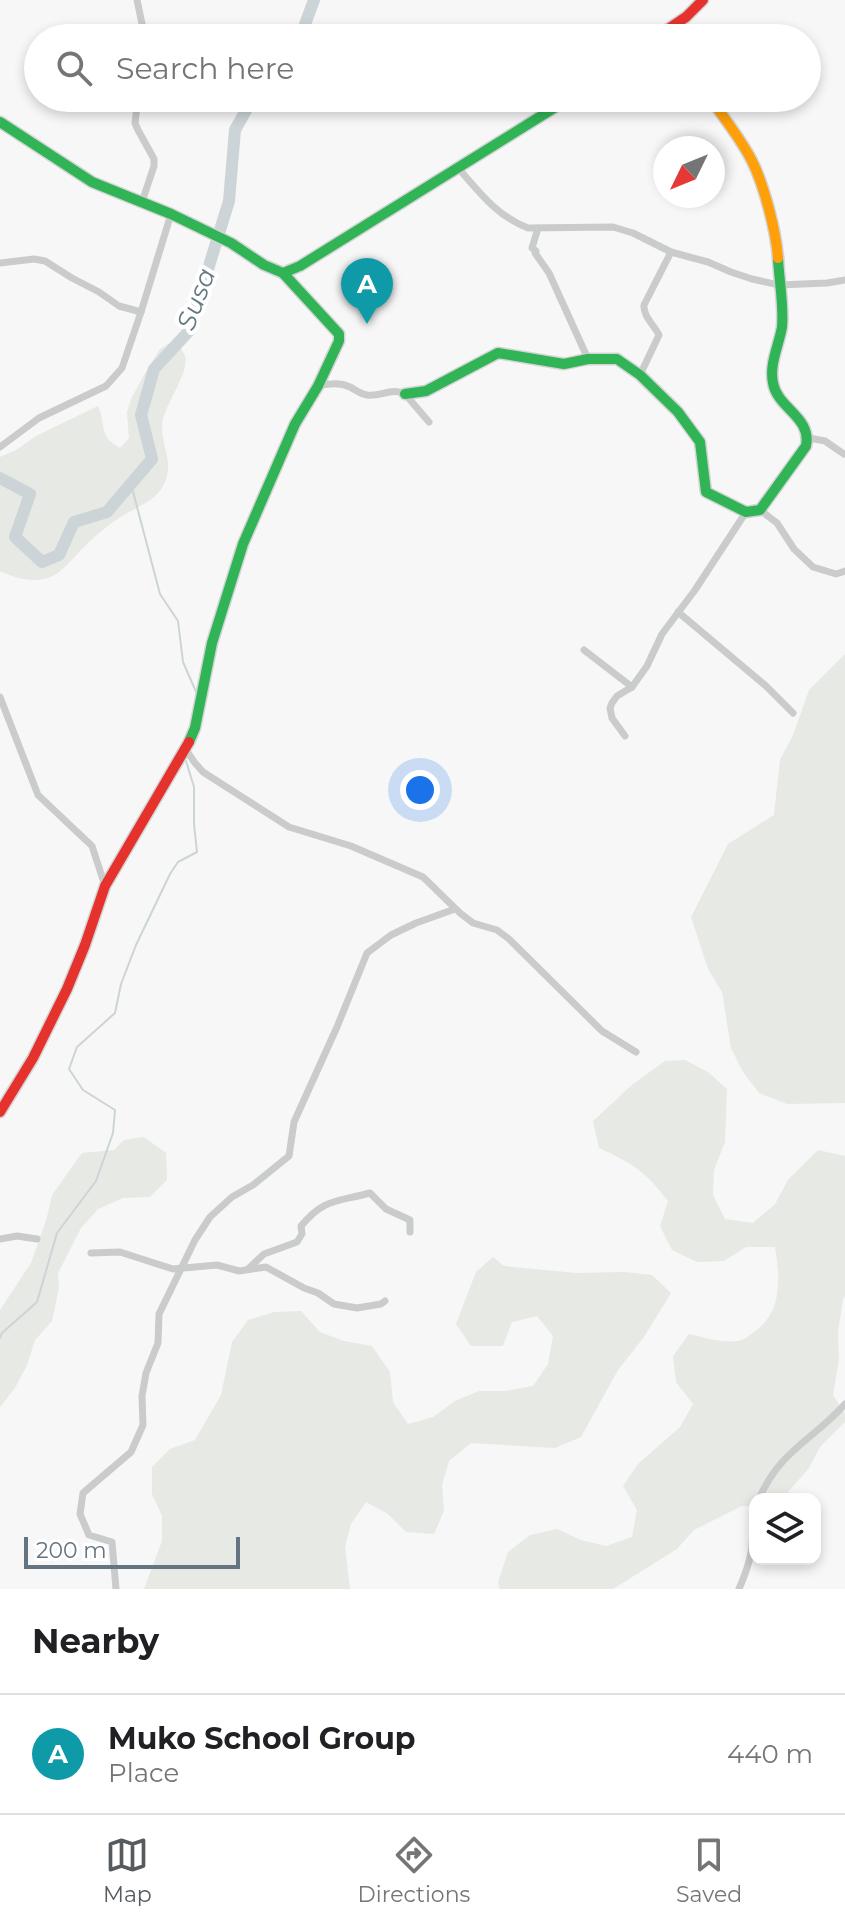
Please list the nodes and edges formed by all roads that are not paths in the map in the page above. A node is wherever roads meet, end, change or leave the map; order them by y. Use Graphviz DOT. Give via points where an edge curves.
graph roads {
  1 [pos="137,0"];
  2 [pos="703,0"];
  3 [pos="142,24"];
  4 [pos="679,24"];
  5 [pos="136,112"];
  6 [pos="548,112"];
  7 [pos="719,112"];
  8 [pos="0,122"];
  9 [pos="459,169"];
  10 [pos="142,202"];
  11 [pos="171,214"];
  12 [pos="538,228"];
  13 [pos="671,252"];
  14 [pos="0,263"];
  15 [pos="283,273"];
  16 [pos="845,280"];
  17 [pos="779,285"];
  18 [pos="141,312"];
  19 [pos="588,359"];
  20 [pos="640,375"];
  21 [pos="318,386"];
  22 [pos="405,394"];
  23 [pos="429,422"];
  24 [pos="809,438"];
  25 [pos="0,447"];
  26 [pos="844,454"];
  27 [pos="760,510"];
  28 [pos="746,512"];
  29 [pos="845,571"];
  30 [pos="678,612"];
  31 [pos="584,650"];
  32 [pos="632,687"];
  33 [pos="0,697"];
  34 [pos="793,713"];
  35 [pos="625,736"];
  36 [pos="184,754"];
  37 [pos="105,886"];
  38 [pos="455,909"];
  39 [pos="636,1052"];
  40 [pos="0,1112"];
  41 [pos="410,1232"];
  42 [pos="0,1239"];
  43 [pos="37,1239"];
  44 [pos="91,1253"];
  45 [pos="179,1269"];
  46 [pos="246,1270"];
  47 [pos="385,1301"];
  48 [pos="845,1404"];
  49 [pos="762,1493"];
  50 [pos="749,1560"];
  51 [pos="116,1589"];
  52 [pos="739,1589"];
  1 -- 3 [label="street"];
  2 -- 4 [label="street"];
  5 -- 10 [label="street" via="135,123 154,159"];
  6 -- 9 [label="street"];
  7 -- 17 [label="street" via="760,180 775,235"];
  8 -- 10 [label="street" via="83,177"];
  9 -- 12 [label="street" via="496,210 515,223"];
  9 -- 15 [label="street"];
  10 -- 11 [label="street"];
  11 -- 15 [label="street"];
  11 -- 18 [label="street"];
  12 -- 13 [label="street" via="613,227"];
  12 -- 19 [label="street" via="532,248"];
  13 -- 17 [label="street"];
  13 -- 20 [label="street" via="644,305 659,335"];
  14 -- 18 [label="street" via="45,261 119,306"];
  15 -- 21 [label="street" via="340,336"];
  16 -- 17 [label="street"];
  17 -- 24 [label="street" via="782,329 774,386"];
  18 -- 25 [label="street" via="122,368 106,386 32,423"];
  19 -- 20 [label="street" via="621,360"];
  19 -- 22 [label="street" via="564,364 498,353 426,391"];
  20 -- 28 [label="street" via="681,415 701,444 706,492"];
  21 -- 22 [label="street" via="339,383 371,396 394,390"];
  21 -- 36 [label="street" via="295,424 243,544 212,643 198,719"];
  22 -- 23 [label="street"];
  24 -- 26 [label="street"];
  24 -- 27 [label="street"];
  27 -- 28 [label="street"];
  27 -- 29 [label="street" via="779,524 813,567 836,574"];
  28 -- 30 [label="street"];
  30 -- 32 [label="street"];
  30 -- 34 [label="street"];
  31 -- 32 [label="street"];
  32 -- 35 [label="street" via="610,708"];
  33 -- 37 [label="street" via="38,795 92,846"];
  36 -- 37 [label="street"];
  36 -- 38 [label="street" via="271,816 423,877"];
  37 -- 40 [label="street" via="67,989"];
  38 -- 39 [label="street" via="509,939 602,1031"];
  38 -- 45 [label="street" via="391,935 367,953 294,1122 289,1156 210,1217"];
  41 -- 46 [label="street" via="410,1220 386,1209 370,1193 334,1201 310,1215 297,1242 264,1254"];
  42 -- 43 [label="street"];
  44 -- 45 [label="street" via="120,1252"];
  45 -- 46 [label="street" via="217,1265"];
  45 -- 51 [label="street" via="159,1314 158,1343 142,1396 143,1425 131,1452 83,1493 80,1514 89,1535 112,1542"];
  46 -- 47 [label="street" via="266,1267 334,1304 357,1308"];
  48 -- 49 [label="street" via="793,1449"];
  50 -- 52 [label="street"];
}
